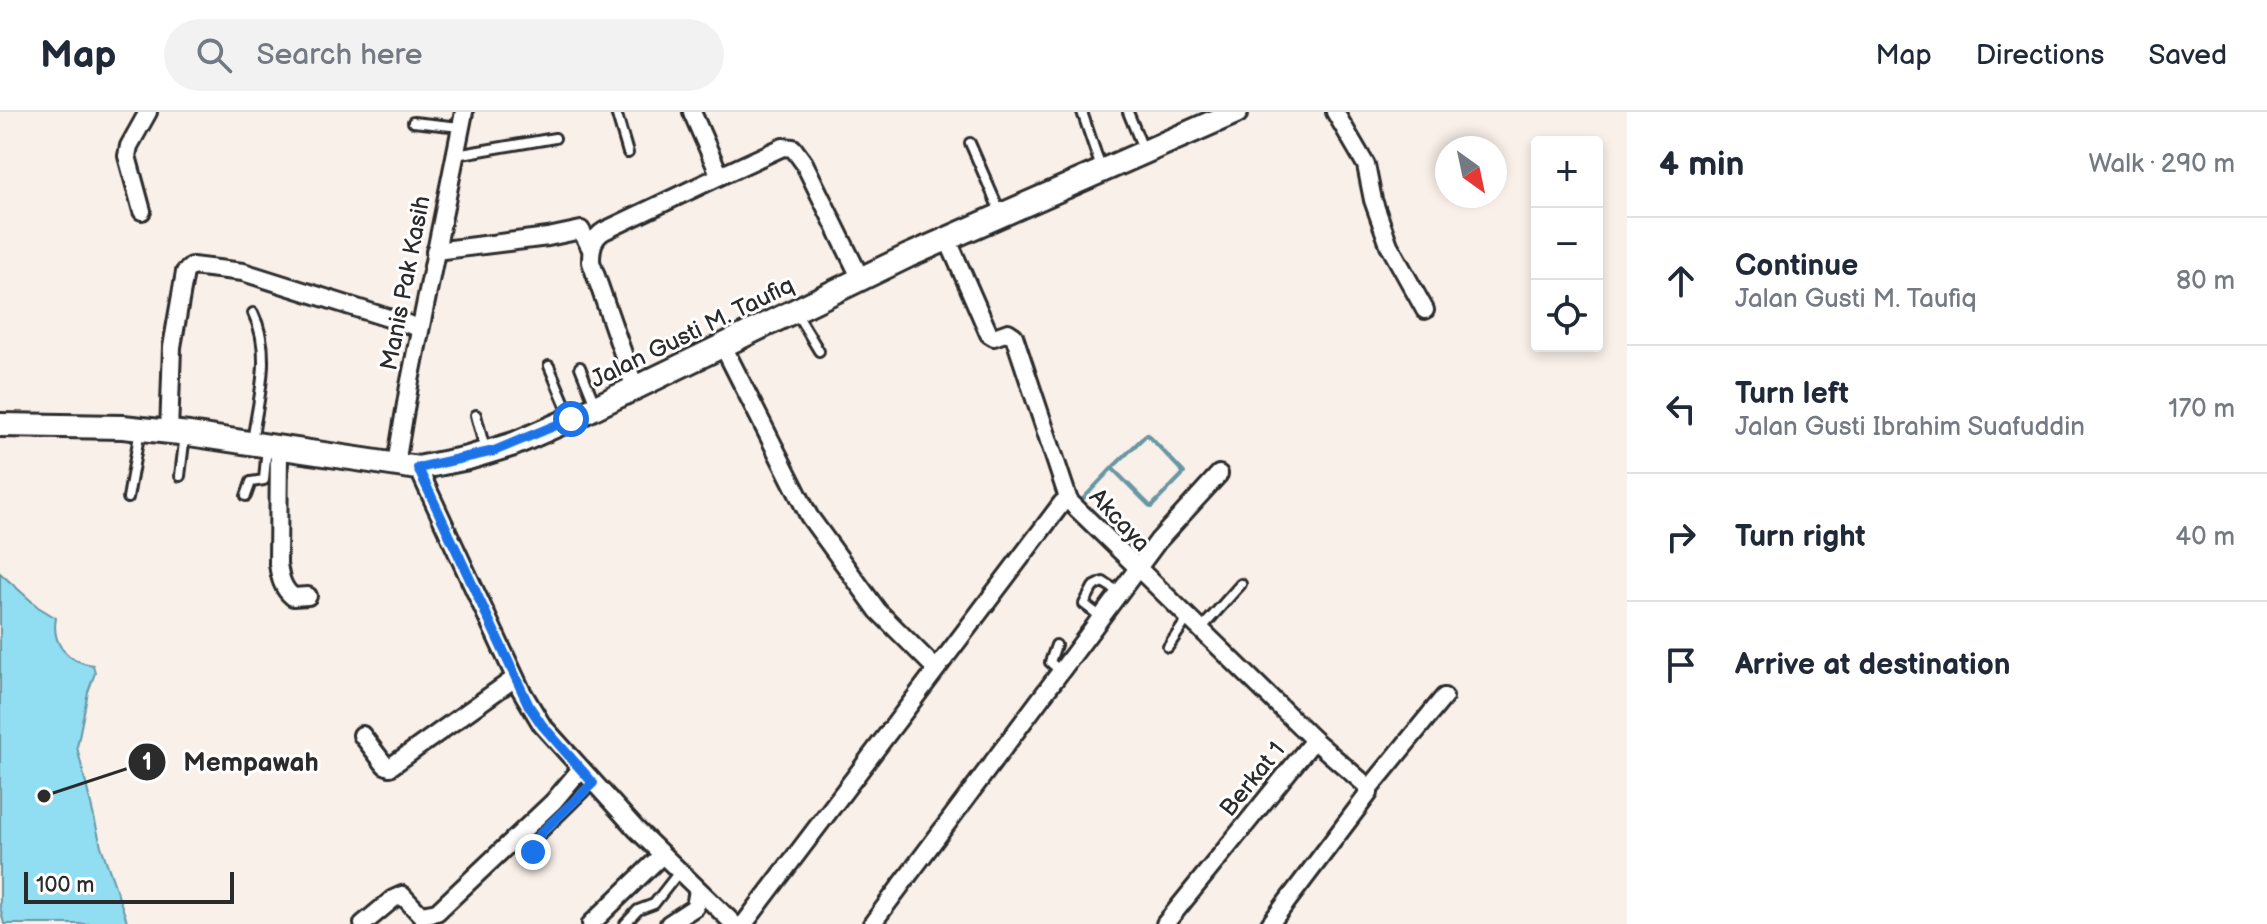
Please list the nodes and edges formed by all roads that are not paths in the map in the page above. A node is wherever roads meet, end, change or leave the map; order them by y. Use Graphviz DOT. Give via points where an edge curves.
graph roads {
  1 [pos="148,112"];
  2 [pos="616,112"];
  3 [pos="692,112"];
  4 [pos="1082,112"];
  5 [pos="1128,112"];
  6 [pos="1236,112"];
  7 [pos="1335,112"];
  8 [pos="463,120"];
  9 [pos="413,122"];
  10 [pos="555,138"];
  11 [pos="970,143"];
  12 [pos="1145,152"];
  13 [pos="628,153"];
  14 [pos="456,155"];
  15 [pos="1102,171"];
  16 [pos="720,176"];
  17 [pos="142,211"];
  18 [pos="1001,215"];
  19 [pos="947,238"];
  20 [pos="591,249"];
  21 [pos="435,251"];
  22 [pos="861,279"];
  23 [pos="1425,310"];
  24 [pos="795,311"];
  25 [pos="253,313"];
  26 [pos="420,328"];
  27 [pos="723,346"];
  28 [pos="819,351"];
  29 [pos="549,366"];
  30 [pos="580,367"];
  31 [pos="635,388"];
  32 [pos="596,407"];
  33 [pos="476,415"];
  34 [pos="571,419"];
  35 [pos="0,425"];
  36 [pos="140,429"];
  37 [pos="177,433"];
  38 [pos="266,445"];
  39 [pos="486,453"];
  40 [pos="407,466"];
  41 [pos="1219,474"];
  42 [pos="180,476"];
  43 [pos="246,496"];
  44 [pos="128,498"];
  45 [pos="1069,501"];
  46 [pos="1138,568"];
  47 [pos="1241,584"];
  48 [pos="1120,592"];
  49 [pos="308,596"];
  50 [pos="1101,617"];
  51 [pos="1195,624"];
  52 [pos="1056,645"];
  53 [pos="1168,647"];
  54 [pos="935,668"];
  55 [pos="1060,671"];
  56 [pos="515,678"];
  57 [pos="1444,697"];
  58 [pos="362,735"];
  59 [pos="1314,740"];
  60 [pos="580,770"];
  61 [pos="593,783"];
  62 [pos="1369,789"];
  63 [pos="662,855"];
  64 [pos="533,858"];
  65 [pos="679,872"];
  66 [pos="698,890"];
  67 [pos="363,924"];
  68 [pos="591,924"];
  69 [pos="625,924"];
  70 [pos="669,924"];
  71 [pos="734,924"];
  72 [pos="744,924"];
  73 [pos="872,924"];
  74 [pos="1165,924"];
  75 [pos="1270,924"];
  1 -- 17 [label="street" via="127,156"];
  2 -- 13 [label="lane"];
  3 -- 16 [label="street"];
  4 -- 15 [label="lane"];
  5 -- 12 [label="lane"];
  6 -- 12 [label="main road, Jalan Gusti M. Taufiq"];
  7 -- 23 [label="street" via="1367,168 1389,245"];
  8 -- 9 [label="lane"];
  8 -- 14 [label="street, Manis Pak Kasih"];
  10 -- 14 [label="lane"];
  11 -- 18 [label="lane"];
  12 -- 15 [label="main road, Jalan Gusti M. Taufiq"];
  14 -- 21 [label="street, Manis Pak Kasih"];
  15 -- 18 [label="main road, Jalan Gusti M. Taufiq"];
  16 -- 20 [label="street" via="604,231"];
  16 -- 22 [label="street" via="783,147 793,148"];
  18 -- 19 [label="main road, Jalan Gusti M. Taufiq"];
  19 -- 22 [label="main road, Jalan Gusti M. Taufiq"];
  19 -- 45 [label="street" via="989,334 1014,336"];
  20 -- 21 [label="street" via="581,230"];
  20 -- 31 [label="street"];
  21 -- 26 [label="street, Manis Pak Kasih"];
  22 -- 24 [label="main road, Jalan Gusti M. Taufiq"];
  24 -- 27 [label="main road, Jalan Gusti M. Taufiq"];
  24 -- 28 [label="lane"];
  25 -- 38 [label="lane" via="265,353"];
  26 -- 37 [label="street" via="243,272 192,266 185,272 172,347"];
  26 -- 40 [label="street, Manis Pak Kasih"];
  27 -- 31 [label="main road, Jalan Gusti M. Taufiq"];
  27 -- 54 [label="street" via="809,516 871,602"];
  29 -- 34 [label="lane"];
  30 -- 32 [label="lane"];
  31 -- 32 [label="main road, Jalan Gusti M. Taufiq"];
  32 -- 34 [label="main road, Jalan Gusti M. Taufiq"];
  33 -- 39 [label="lane"];
  34 -- 39 [label="main road, Jalan Gusti M. Taufiq"];
  35 -- 36 [label="main road, Jalan Gusti M. Taufiq"];
  36 -- 37 [label="main road, Jalan Gusti M. Taufiq"];
  36 -- 44 [label="lane"];
  37 -- 38 [label="main road, Jalan Gusti M. Taufiq"];
  37 -- 42 [label="lane"];
  38 -- 40 [label="main road, Jalan Gusti M. Taufiq"];
  38 -- 43 [label="lane" via="264,480 251,482"];
  38 -- 49 [label="street" via="282,583 293,597"];
  39 -- 40 [label="main road, Jalan Gusti M. Taufiq"];
  40 -- 56 [label="street"];
  41 -- 46 [label="street"];
  45 -- 46 [label="street, Akcaya"];
  45 -- 54 [label="street, Akcaya" via="1062,503"];
  46 -- 48 [label="street, Akcaya"];
  46 -- 51 [label="street"];
  47 -- 51 [label="lane"];
  48 -- 50 [label="street, Akcaya"];
  48 -- 50 [label="lane" via="1103,582 1093,587 1084,604"];
  50 -- 55 [label="street, Akcaya"];
  51 -- 53 [label="lane"];
  51 -- 59 [label="street"];
  52 -- 55 [label="lane" via="1050,662"];
  54 -- 72 [label="street, Akcaya"];
  55 -- 73 [label="street, Akcaya"];
  56 -- 58 [label="street" via="390,767"];
  56 -- 60 [label="street" via="542,725"];
  57 -- 62 [label="street"];
  59 -- 62 [label="street, Berkat 1"];
  59 -- 74 [label="street, Berkat 1"];
  60 -- 61 [label="street"];
  60 -- 67 [label="street" via="437,912 421,915 402,895"];
  61 -- 63 [label="street"];
  61 -- 64 [label="lane" via="537,838"];
  62 -- 75 [label="street"];
  63 -- 65 [label="street"];
  63 -- 68 [label="street"];
  65 -- 66 [label="street"];
  65 -- 69 [label="lane" via="654,904 638,910"];
  66 -- 70 [label="street" via="695,907"];
  66 -- 71 [label="street"];
}
